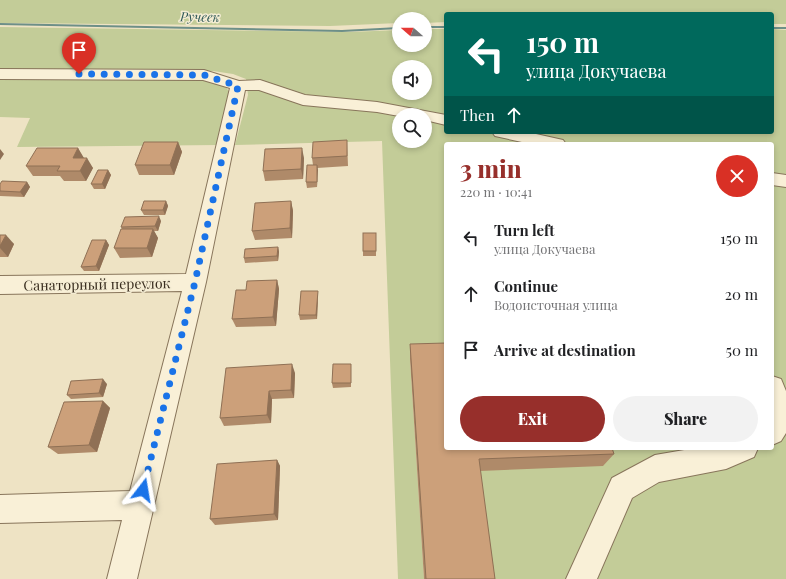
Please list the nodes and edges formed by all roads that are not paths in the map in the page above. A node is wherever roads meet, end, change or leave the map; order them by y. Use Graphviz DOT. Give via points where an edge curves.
graph roads {
  1 [pos="0,74"];
  2 [pos="238,86"];
  3 [pos="392,110"];
  4 [pos="432,117"];
  5 [pos="444,120"];
  6 [pos="511,134"];
  7 [pos="548,142"];
  8 [pos="774,179"];
  9 [pos="786,181"];
  10 [pos="195,282"];
  11 [pos="0,285"];
  12 [pos="774,392"];
  13 [pos="774,429"];
  14 [pos="740,450"];
  15 [pos="139,505"];
  16 [pos="0,509"];
  17 [pos="122,579"];
  18 [pos="581,579"];
  1 -- 2 [label="street" via="204,75"];
  2 -- 3 [label="street" via="260,85 303,100"];
  2 -- 10 [label="street"];
  4 -- 5 [label="street"];
  6 -- 7 [label="street"];
  8 -- 9 [label="street"];
  10 -- 11 [label="street, Санаторный переулок"];
  10 -- 15 [label="street"];
  12 -- 13 [label="street" via="779,421"];
  14 -- 18 [label="street" via="726,456 655,469 622,488"];
  15 -- 16 [label="street"];
  15 -- 17 [label="street"];
}
